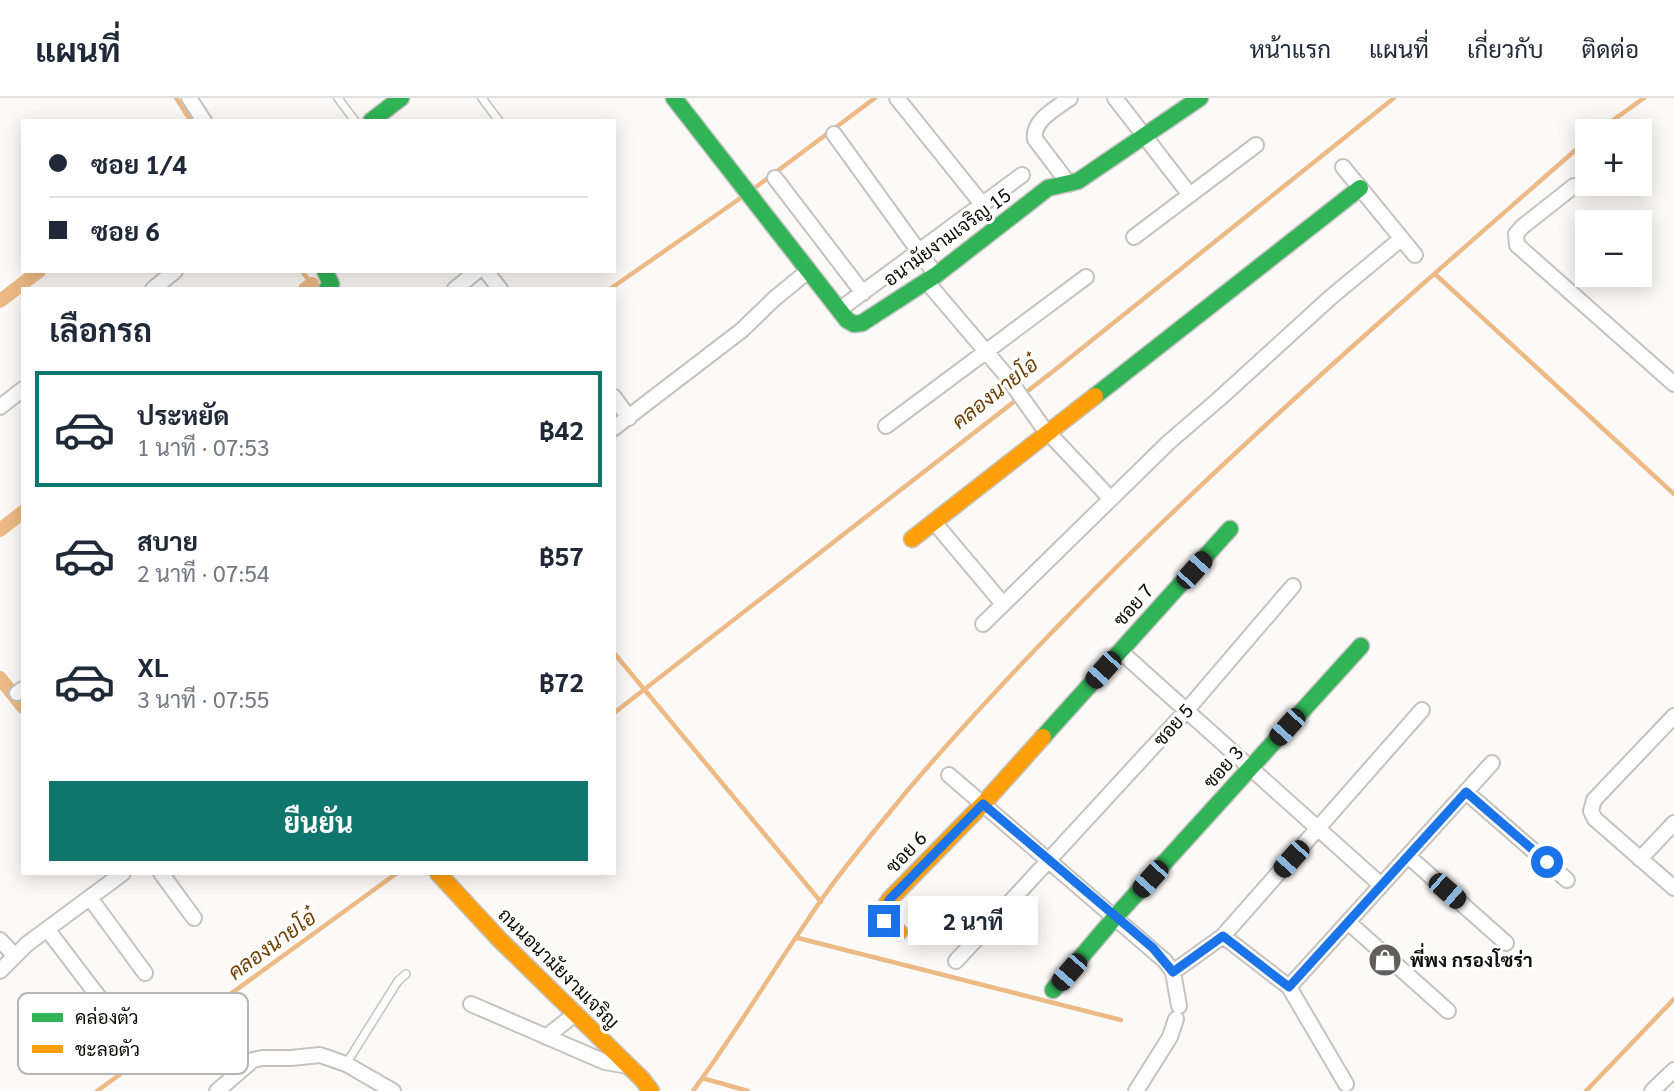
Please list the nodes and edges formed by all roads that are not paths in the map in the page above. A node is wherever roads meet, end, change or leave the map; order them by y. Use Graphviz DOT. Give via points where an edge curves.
graph roads {
  1 [pos="189,98"];
  2 [pos="338,98"];
  3 [pos="482,98"];
  4 [pos="674,98"];
  5 [pos="897,98"];
  6 [pos="1070,98"];
  7 [pos="1115,98"];
  8 [pos="1200,98"];
  9 [pos="398,99"];
  10 [pos="203,119"];
  11 [pos="354,119"];
  12 [pos="374,119"];
  13 [pos="498,119"];
  14 [pos="834,134"];
  15 [pos="1143,137"];
  16 [pos="1256,145"];
  17 [pos="1343,167"];
  18 [pos="1022,174"];
  19 [pos="775,178"];
  20 [pos="1069,184"];
  21 [pos="1574,186"];
  22 [pos="1360,188"];
  23 [pos="1190,195"];
  24 [pos="982,204"];
  25 [pos="1134,237"];
  26 [pos="1401,239"];
  27 [pos="919,250"];
  28 [pos="1415,255"];
  29 [pos="808,271"];
  30 [pos="173,273"];
  31 [pos="475,273"];
  32 [pos="1086,277"];
  33 [pos="932,279"];
  34 [pos="156,287"];
  35 [pos="457,287"];
  36 [pos="863,293"];
  37 [pos="839,310"];
  38 [pos="986,351"];
  39 [pos="1674,383"];
  40 [pos="21,391"];
  41 [pos="616,400"];
  42 [pos="0,407"];
  43 [pos="629,418"];
  44 [pos="886,426"];
  45 [pos="616,427"];
  46 [pos="1048,433"];
  47 [pos="1110,498"];
  48 [pos="934,522"];
  49 [pos="1230,529"];
  50 [pos="912,539"];
  51 [pos="1293,586"];
  52 [pos="1003,604"];
  53 [pos="983,624"];
  54 [pos="1361,646"];
  55 [pos="1120,651"];
  56 [pos="1422,710"];
  57 [pos="1186,711"];
  58 [pos="1674,716"];
  59 [pos="1492,764"];
  60 [pos="1251,768"];
  61 [pos="949,775"];
  62 [pos="1466,792"];
  63 [pos="983,804"];
  64 [pos="1674,823"];
  65 [pos="1318,829"];
  66 [pos="1408,856"];
  67 [pos="1640,859"];
  68 [pos="1049,860"];
  69 [pos="120,875"];
  70 [pos="162,875"];
  71 [pos="440,875"];
  72 [pos="1567,880"];
  73 [pos="1381,886"];
  74 [pos="1674,888"];
  75 [pos="90,898"];
  76 [pos="1116,916"];
  77 [pos="194,918"];
  78 [pos="1349,922"];
  79 [pos="47,929"];
  80 [pos="899,932"];
  81 [pos="1223,936"];
  82 [pos="0,940"];
  83 [pos="1506,943"];
  84 [pos="15,956"];
  85 [pos="956,961"];
  86 [pos="0,971"];
  87 [pos="1173,972"];
  88 [pos="145,974"];
  89 [pos="406,974"];
  90 [pos="1289,987"];
  91 [pos="1053,990"];
  92 [pos="96,993"];
  93 [pos="471,1004"];
  94 [pos="1448,1011"];
  95 [pos="575,1014"];
  96 [pos="546,1037"];
  97 [pos="248,1064"];
  98 [pos="346,1064"];
  99 [pos="629,1066"];
  100 [pos="1674,1070"];
  101 [pos="237,1074"];
  102 [pos="1346,1084"];
  103 [pos="644,1085"];
  104 [pos="217,1091"];
  105 [pos="393,1091"];
  106 [pos="1136,1091"];
  107 [pos="1652,1091"];
  1 -- 10 [label="street"];
  2 -- 11 [label="lane"];
  3 -- 13 [label="lane"];
  4 -- 29 [label="street"];
  5 -- 24 [label="street"];
  6 -- 20 [label="street" via="1034,131 1035,139"];
  7 -- 15 [label="street"];
  8 -- 15 [label="street, อนามัยงามเจริญ 15"];
  9 -- 12 [label="street"];
  14 -- 27 [label="street"];
  15 -- 20 [label="street, อนามัยงามเจริญ 15"];
  15 -- 23 [label="street"];
  16 -- 23 [label="street"];
  17 -- 22 [label="street"];
  18 -- 24 [label="street"];
  19 -- 36 [label="street"];
  20 -- 33 [label="street, อนามัยงามเจริญ 15" via="1048,188"];
  21 -- 39 [label="street" via="1522,227 1516,234 1517,245"];
  22 -- 26 [label="street"];
  22 -- 46 [label="street"];
  23 -- 25 [label="street"];
  24 -- 27 [label="street"];
  26 -- 28 [label="street"];
  26 -- 47 [label="street"];
  27 -- 33 [label="street"];
  27 -- 36 [label="street"];
  29 -- 37 [label="street"];
  29 -- 43 [label="street" via="743,330"];
  30 -- 34 [label="street"];
  31 -- 35 [label="street"];
  32 -- 38 [label="street"];
  33 -- 37 [label="street, อนามัยงามเจริญ 15" via="862,323 854,324"];
  33 -- 38 [label="street"];
  36 -- 37 [label="street"];
  38 -- 44 [label="street"];
  38 -- 46 [label="street"];
  40 -- 42 [label="street"];
  41 -- 43 [label="street"];
  43 -- 45 [label="street"];
  46 -- 47 [label="street"];
  46 -- 48 [label="street"];
  47 -- 52 [label="street"];
  48 -- 50 [label="street"];
  48 -- 52 [label="street"];
  49 -- 55 [label="street, ซอย 7"];
  51 -- 57 [label="street, ซอย 5"];
  52 -- 53 [label="street"];
  54 -- 60 [label="street, ซอย 3"];
  55 -- 57 [label="street"];
  55 -- 63 [label="street, ซอย 7"];
  56 -- 65 [label="street"];
  57 -- 60 [label="street"];
  57 -- 68 [label="street, ซอย 5"];
  58 -- 67 [label="street" via="1594,800 1591,811"];
  59 -- 62 [label="street"];
  60 -- 65 [label="street"];
  60 -- 76 [label="street, ซอย 3"];
  61 -- 63 [label="street"];
  62 -- 66 [label="street"];
  62 -- 72 [label="street"];
  63 -- 68 [label="street"];
  63 -- 80 [label="street, ซอย 6" via="885,906 880,914"];
  64 -- 67 [label="street"];
  65 -- 73 [label="street"];
  65 -- 81 [label="street"];
  66 -- 73 [label="street"];
  66 -- 83 [label="street"];
  67 -- 74 [label="street"];
  68 -- 76 [label="street"];
  68 -- 85 [label="street, ซอย 5"];
  69 -- 75 [label="street"];
  70 -- 77 [label="street"];
  71 -- 95 [label="street, ถนนอนามัยงามเจริญ"];
  73 -- 78 [label="street"];
  75 -- 79 [label="street"];
  75 -- 88 [label="street"];
  76 -- 87 [label="street"];
  76 -- 91 [label="street, ซอย 3"];
  78 -- 90 [label="street"];
  78 -- 94 [label="street"];
  79 -- 84 [label="street"];
  79 -- 92 [label="street"];
  81 -- 87 [label="street"];
  81 -- 90 [label="street"];
  82 -- 84 [label="street"];
  84 -- 86 [label="street"];
  87 -- 106 [label="street" via="1178,1012 1170,1037"];
  89 -- 98 [label="lane"];
  90 -- 102 [label="street"];
  93 -- 96 [label="street"];
  95 -- 96 [label="street"];
  95 -- 99 [label="street, ถนนอนามัยงามเจริญ"];
  96 -- 99 [label="street" via="605,1062"];
  97 -- 98 [label="street" via="262,1058 320,1055"];
  98 -- 105 [label="street"];
  99 -- 103 [label="street, ถนนอนามัยงามเจริญ"];
  100 -- 107 [label="street"];
  101 -- 104 [label="street"];
}
